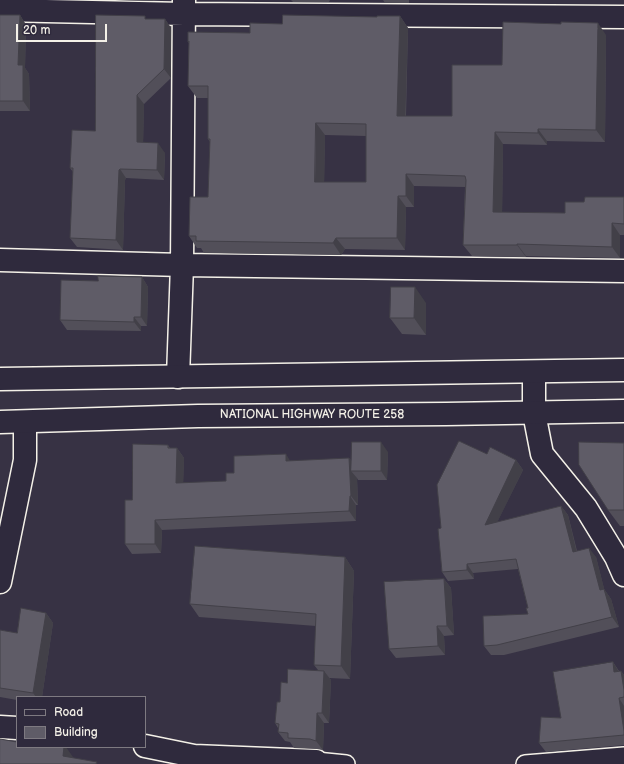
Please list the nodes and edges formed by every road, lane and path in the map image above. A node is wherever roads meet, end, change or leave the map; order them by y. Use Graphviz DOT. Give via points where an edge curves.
graph roads {
  1 [pos="184,7"];
  2 [pos="0,10"];
  3 [pos="624,17"];
  4 [pos="0,260"];
  5 [pos="182,265"];
  6 [pos="624,271"];
  7 [pos="624,370"];
  8 [pos="534,372"];
  9 [pos="178,377"];
  10 [pos="0,379"];
  11 [pos="624,411"];
  12 [pos="534,413"];
  13 [pos="0,422"];
  14 [pos="25,422"];
  15 [pos="621,563"];
  16 [pos="0,582"];
  17 [pos="0,727"];
  18 [pos="16,728"];
  19 [pos="146,746"];
  20 [pos="624,756"];
  21 [pos="316,761"];
  22 [pos="346,764"];
  23 [pos="524,764"];
  1 -- 2 [label="main road"];
  1 -- 3 [label="main road"];
  1 -- 5 [label="main road"];
  4 -- 5 [label="main road"];
  5 -- 6 [label="main road"];
  5 -- 9 [label="main road"];
  7 -- 8 [label="main road"];
  8 -- 9 [label="main road"];
  8 -- 12 [label="main road"];
  9 -- 10 [label="main road"];
  11 -- 12 [label="main road, NATIONAL HIGHWAY ROUTE 258"];
  12 -- 14 [label="main road, NATIONAL HIGHWAY ROUTE 258" via="198,416"];
  12 -- 15 [label="main road" via="542,454 586,508"];
  13 -- 14 [label="main road, NATIONAL HIGHWAY ROUTE 258"];
  14 -- 16 [label="main road" via="25,460"];
  17 -- 18 [label="main road"];
  19 -- 21 [label="main road" via="194,756"];
  20 -- 23 [label="lane"];
  21 -- 22 [label="lane"];
}
